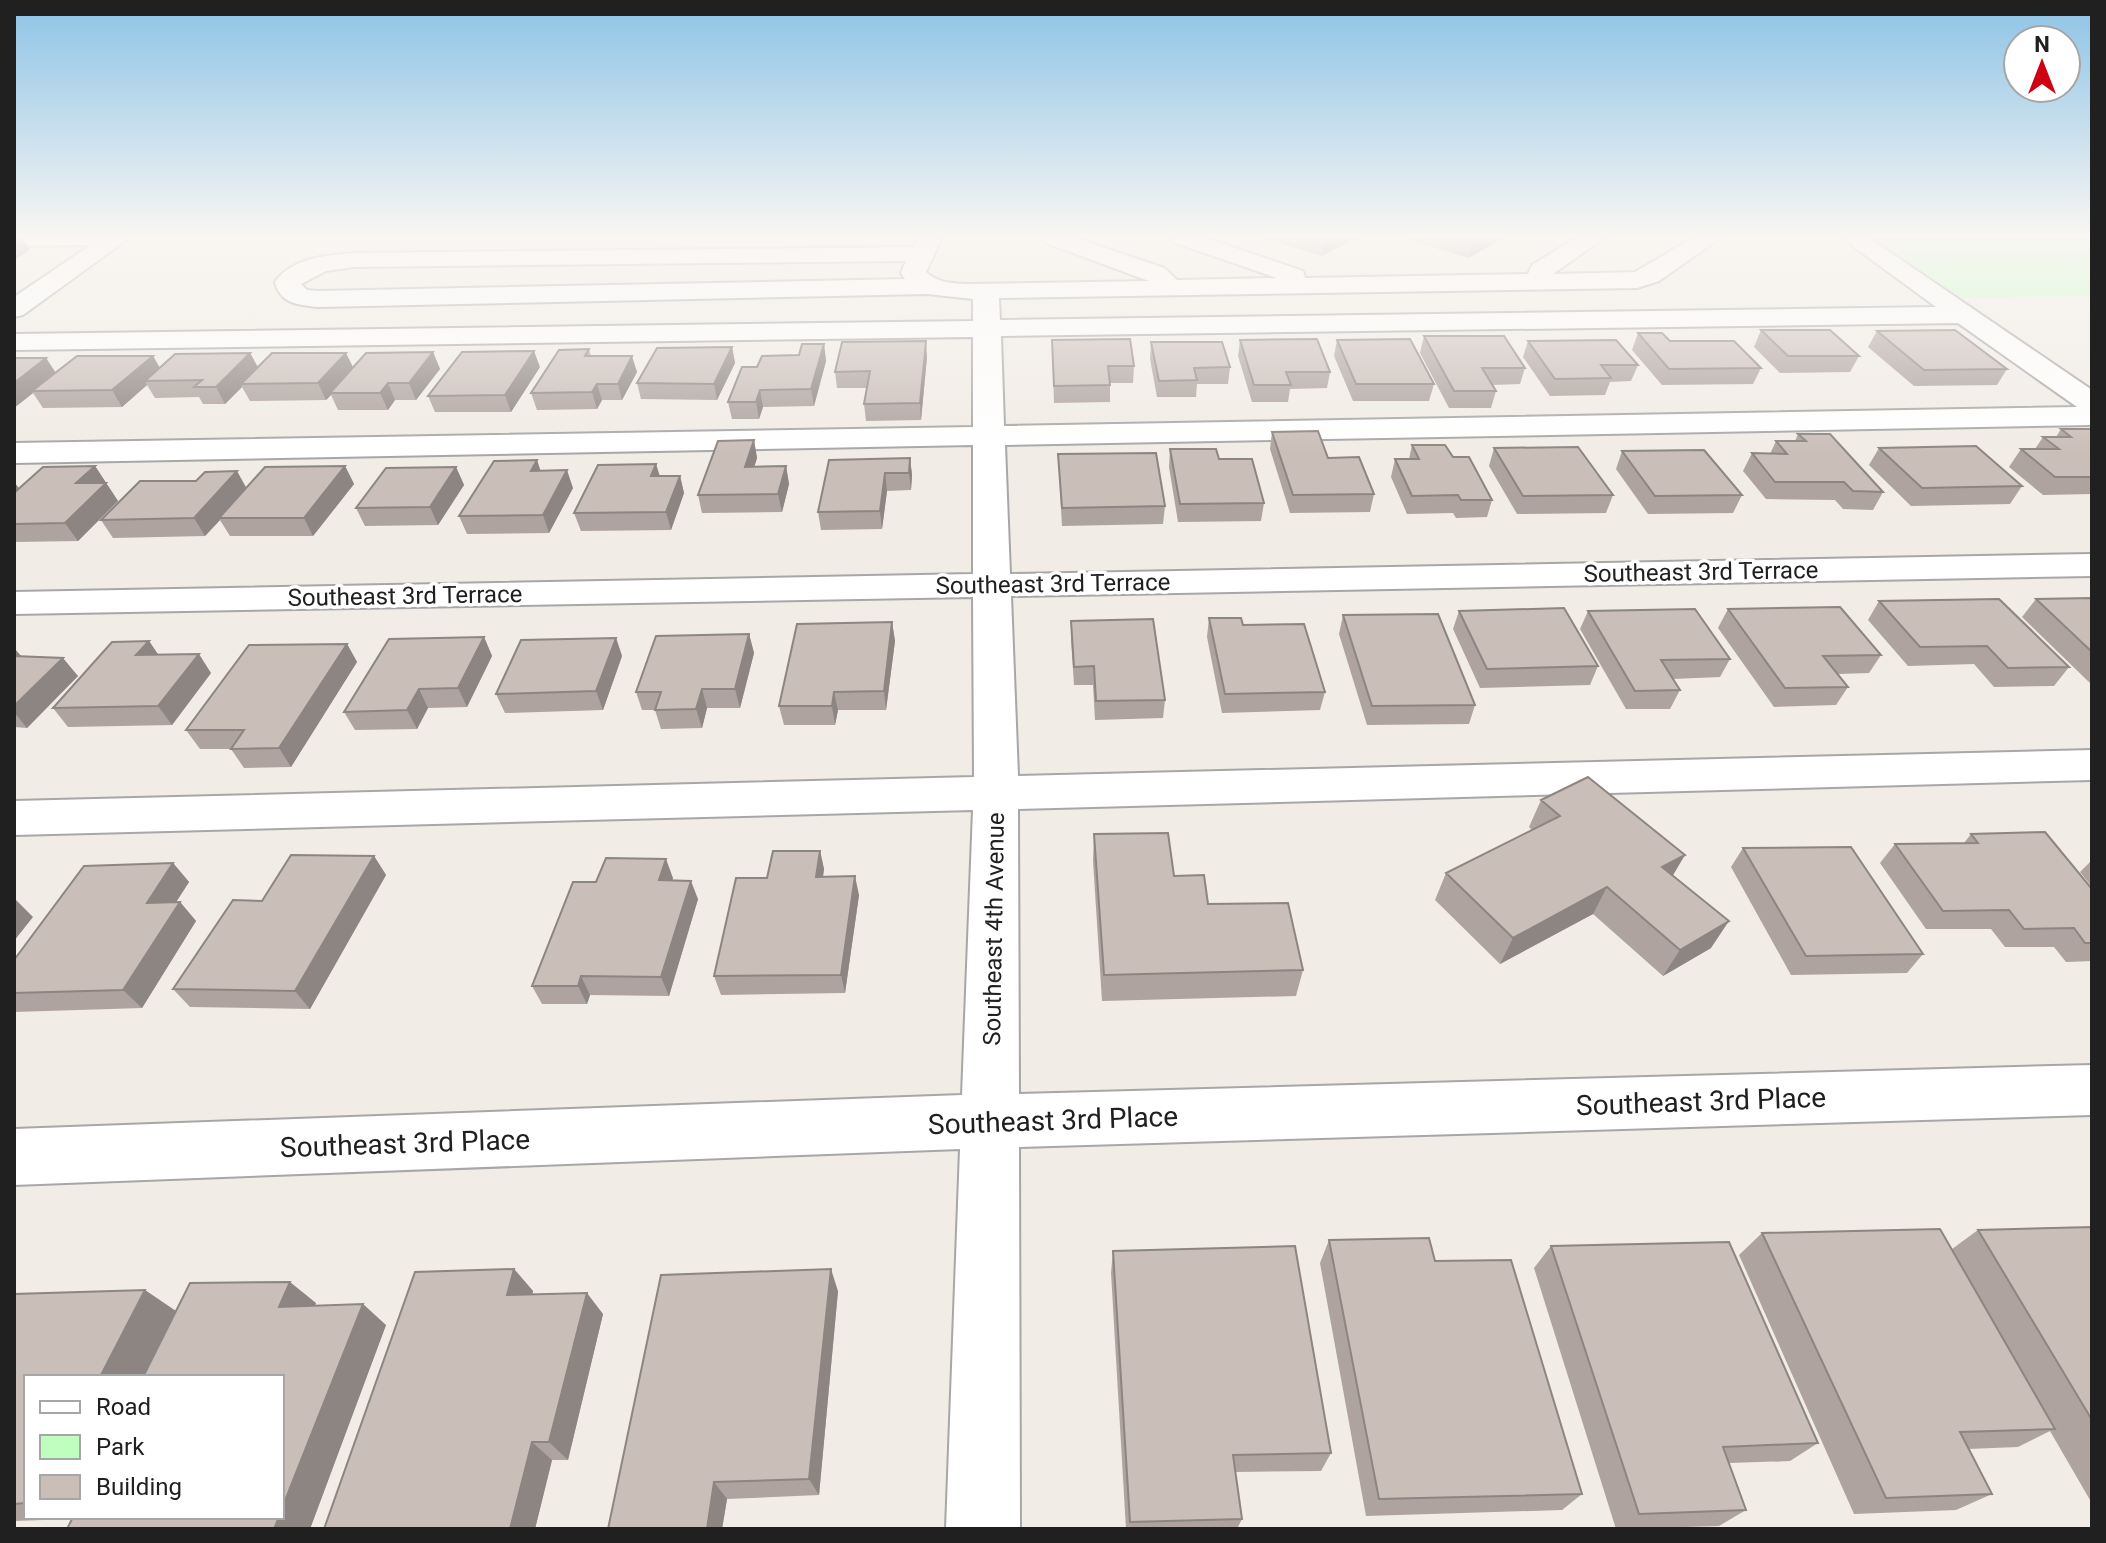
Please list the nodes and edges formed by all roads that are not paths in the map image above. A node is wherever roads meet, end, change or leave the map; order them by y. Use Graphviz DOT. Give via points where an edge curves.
graph roads {
  1 [pos="986,310"];
  2 [pos="987,310"];
  3 [pos="1955,310"];
  4 [pos="1962,315"];
  5 [pos="14,342"];
  6 [pos="2092,404"];
  7 [pos="2092,416"];
  8 [pos="991,436"];
  9 [pos="14,453"];
  10 [pos="2092,565"];
  11 [pos="993,585"];
  12 [pos="14,603"];
  13 [pos="2092,765"];
  14 [pos="996,793"];
  15 [pos="14,818"];
  16 [pos="2092,1090"];
  17 [pos="990,1121"];
  18 [pos="14,1157"];
  19 [pos="983,1529"];
  1 -- 5 [label="street"];
  1 -- 8 [label="street, Southeast 4th Avenue"];
  2 -- 4 [label="street"];
  3 -- 4 [label="street"];
  4 -- 6 [label="street"];
  7 -- 8 [label="street"];
  8 -- 9 [label="street"];
  8 -- 11 [label="street, Southeast 4th Avenue"];
  10 -- 11 [label="street, Southeast 3rd Terrace"];
  11 -- 12 [label="street, Southeast 3rd Terrace"];
  11 -- 14 [label="street, Southeast 4th Avenue"];
  13 -- 14 [label="street"];
  14 -- 15 [label="street"];
  14 -- 17 [label="street, Southeast 4th Avenue"];
  16 -- 17 [label="street, Southeast 3rd Place"];
  17 -- 18 [label="street, Southeast 3rd Place"];
  17 -- 19 [label="street, Southeast 4th Avenue"];
}
